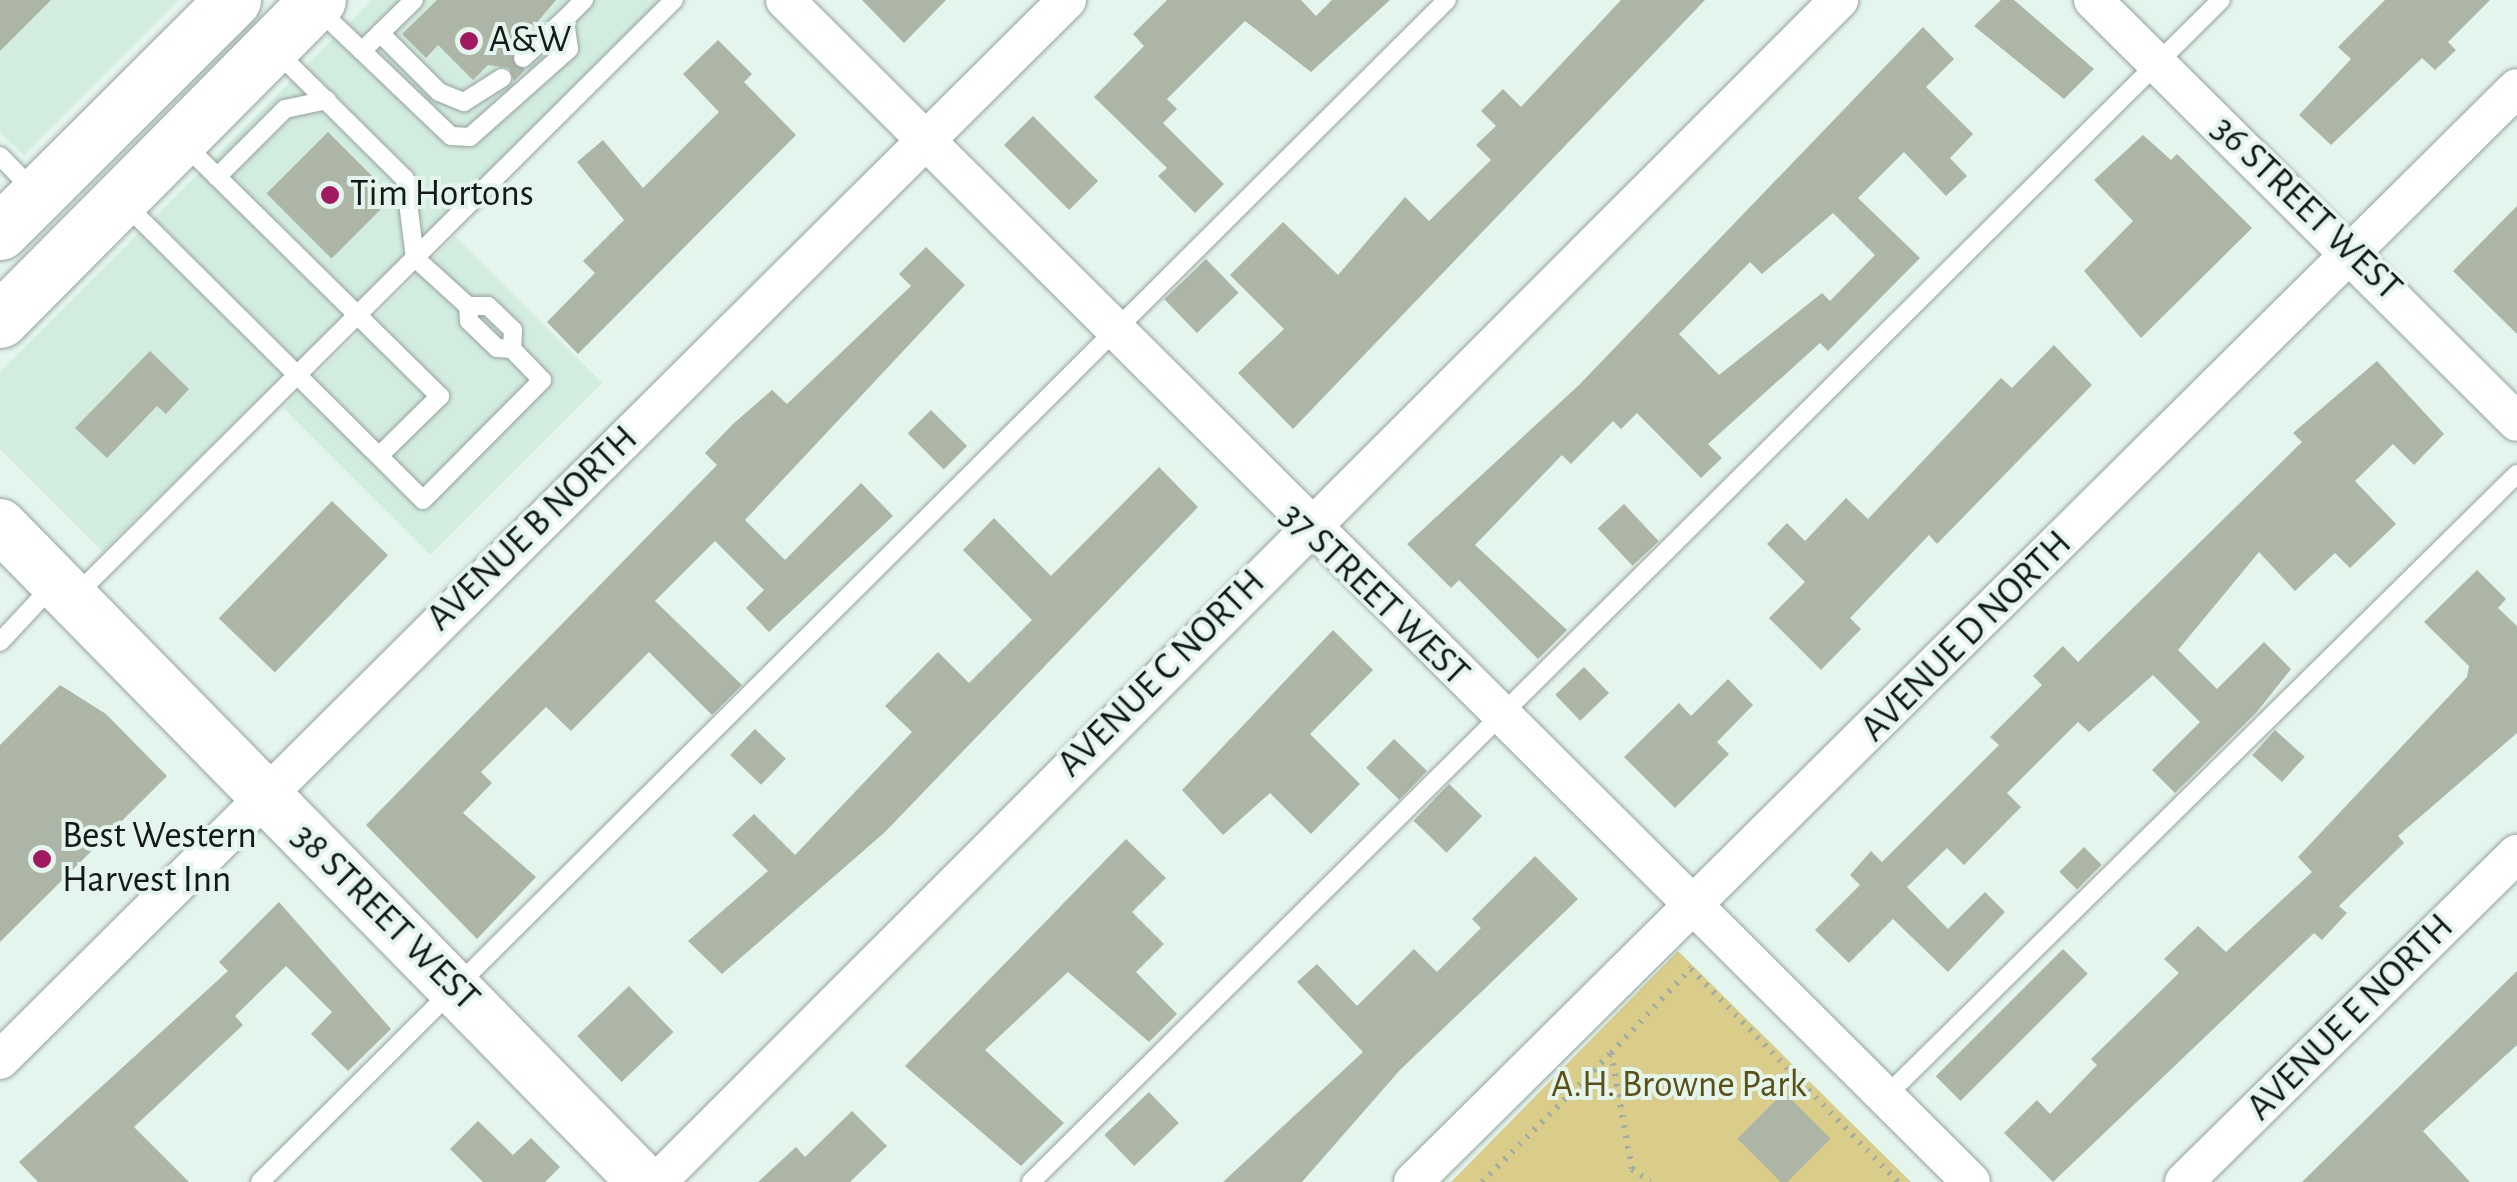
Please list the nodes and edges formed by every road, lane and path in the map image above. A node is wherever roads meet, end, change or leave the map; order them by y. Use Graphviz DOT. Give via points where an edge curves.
graph roads {
  1 [pos="233,0"];
  2 [pos="414,0"];
  3 [pos="584,0"];
  4 [pos="674,0"];
  5 [pos="785,0"];
  6 [pos="1067,0"];
  7 [pos="1447,0"];
  8 [pos="1839,0"];
  9 [pos="2093,0"];
  10 [pos="2221,0"];
  11 [pos="316,2"];
  12 [pos="565,20"];
  13 [pos="380,34"];
  14 [pos="272,47"];
  15 [pos="362,50"];
  16 [pos="523,58"];
  17 [pos="2157,64"];
  18 [pos="502,78"];
  19 [pos="2517,88"];
  20 [pos="327,100"];
  21 [pos="926,144"];
  22 [pos="198,158"];
  23 [pos="12,194"];
  24 [pos="120,199"];
  25 [pos="2352,252"];
  26 [pos="415,258"];
  27 [pos="358,314"];
  28 [pos="0,320"];
  29 [pos="1112,331"];
  30 [pos="300,373"];
  31 [pos="2517,422"];
  32 [pos="380,454"];
  33 [pos="2517,474"];
  34 [pos="0,525"];
  35 [pos="1306,529"];
  36 [pos="66,589"];
  37 [pos="0,642"];
  38 [pos="1497,715"];
  39 [pos="262,794"];
  40 [pos="2517,854"];
  41 [pos="1688,906"];
  42 [pos="1691,969"];
  43 [pos="455,988"];
  44 [pos="0,1060"];
  45 [pos="1887,1096"];
  46 [pos="1632,1169"];
  47 [pos="260,1182"];
  48 [pos="644,1182"];
  49 [pos="657,1182"];
  50 [pos="1032,1182"];
  51 [pos="1412,1182"];
  52 [pos="1482,1182"];
  53 [pos="1626,1182"];
  54 [pos="1650,1182"];
  55 [pos="1898,1182"];
  56 [pos="1971,1182"];
  57 [pos="2184,1182"];
  1 -- 23 [label="main road"];
  2 -- 13 [label="lane"];
  3 -- 12 [label="lane"];
  4 -- 26 [label="lane"];
  5 -- 21 [label="street, 37 STREET WEST"];
  6 -- 21 [label="street, AVENUE B NORTH"];
  7 -- 29 [label="lane"];
  8 -- 35 [label="street, AVENUE C NORTH"];
  9 -- 17 [label="street, 36 STREET WEST"];
  10 -- 17 [label="lane"];
  11 -- 14 [label="main road"];
  11 -- 15 [label="lane"];
  12 -- 15 [label="lane" via="569,49 470,136 451,136"];
  12 -- 16 [label="lane"];
  13 -- 15 [label="lane"];
  13 -- 18 [label="lane" via="439,92 464,102"];
  14 -- 20 [label="lane"];
  14 -- 22 [label="main road"];
  17 -- 25 [label="street, 36 STREET WEST"];
  17 -- 38 [label="lane"];
  19 -- 25 [label="street, AVENUE D NORTH"];
  20 -- 22 [label="lane" via="285,108"];
  20 -- 26 [label="lane" via="405,180"];
  21 -- 29 [label="street, 37 STREET WEST"];
  21 -- 39 [label="street, AVENUE B NORTH"];
  22 -- 24 [label="main road"];
  22 -- 27 [label="lane"];
  24 -- 28 [label="main road"];
  24 -- 30 [label="lane"];
  25 -- 31 [label="street, 36 STREET WEST"];
  25 -- 41 [label="street, AVENUE D NORTH"];
  26 -- 27 [label="lane"];
  26 -- 32 [label="lane" via="468,306 488,306 513,330 512,348 542,380 423,500"];
  27 -- 30 [label="lane"];
  27 -- 32 [label="lane" via="440,396"];
  29 -- 35 [label="street, 37 STREET WEST"];
  29 -- 43 [label="lane"];
  30 -- 32 [label="lane"];
  30 -- 36 [label="lane"];
  33 -- 45 [label="lane"];
  34 -- 36 [label="street, 38 STREET WEST"];
  35 -- 38 [label="street, 37 STREET WEST"];
  35 -- 49 [label="street, AVENUE C NORTH"];
  36 -- 37 [label="lane"];
  36 -- 39 [label="street, 38 STREET WEST"];
  38 -- 41 [label="street, 37 STREET WEST"];
  38 -- 50 [label="lane"];
  39 -- 43 [label="street, 38 STREET WEST"];
  39 -- 44 [label="street, AVENUE B NORTH"];
  40 -- 57 [label="street, AVENUE E NORTH"];
  41 -- 45 [label="street, 37 STREET WEST"];
  41 -- 51 [label="street, AVENUE D NORTH"];
  42 -- 55 [label="path"];
  43 -- 47 [label="lane"];
  43 -- 48 [label="street, 38 STREET WEST"];
  45 -- 56 [label="street, 37 STREET WEST"];
  46 -- 52 [label="path" via="1611,1053"];
  46 -- 53 [label="path"];
  46 -- 54 [label="path"];
}
